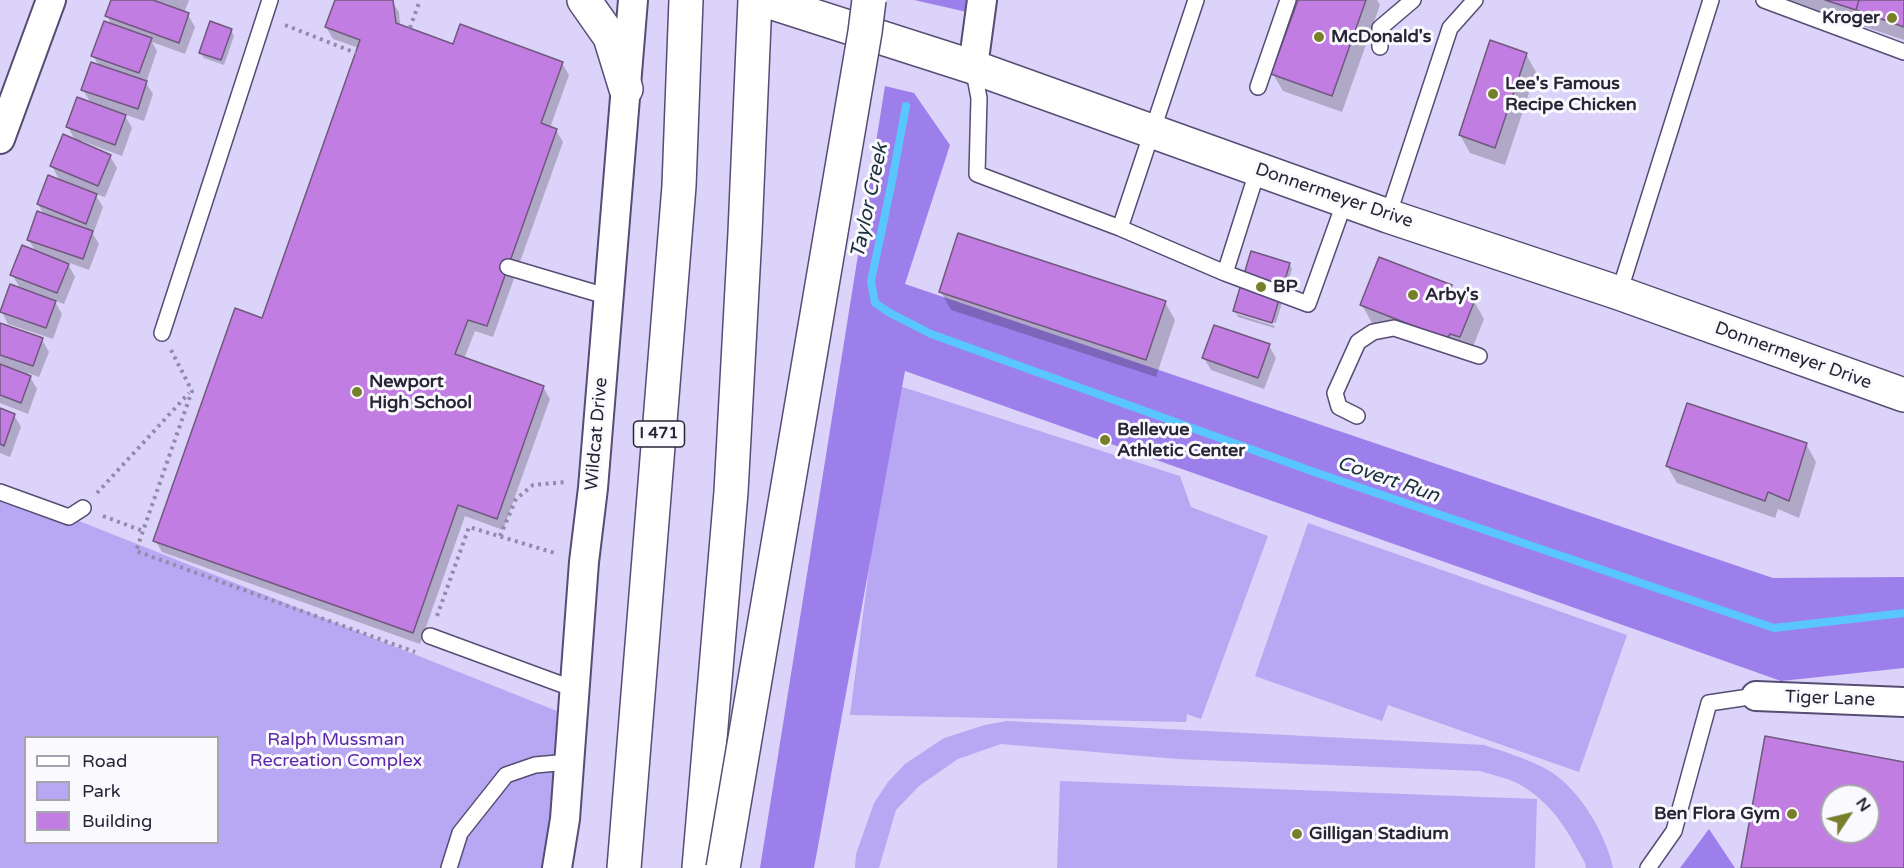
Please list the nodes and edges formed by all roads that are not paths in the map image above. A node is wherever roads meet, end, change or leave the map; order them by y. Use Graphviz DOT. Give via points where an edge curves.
graph roads {
  1 [pos="51,0"];
  2 [pos="270,0"];
  3 [pos="584,0"];
  4 [pos="633,0"];
  5 [pos="686,0"];
  6 [pos="755,0"];
  7 [pos="764,0"];
  8 [pos="869,0"];
  9 [pos="982,0"];
  10 [pos="1196,0"];
  11 [pos="1288,0"];
  12 [pos="1413,0"];
  13 [pos="1475,0"];
  14 [pos="1711,0"];
  15 [pos="1764,0"];
  16 [pos="1380,47"];
  17 [pos="1904,52"];
  18 [pos="973,67"];
  19 [pos="1258,87"];
  20 [pos="626,89"];
  21 [pos="1152,131"];
  22 [pos="0,139"];
  23 [pos="1258,169"];
  24 [pos="1345,201"];
  25 [pos="1388,216"];
  26 [pos="1120,228"];
  27 [pos="508,267"];
  28 [pos="1225,273"];
  29 [pos="1619,293"];
  30 [pos="609,297"];
  31 [pos="162,333"];
  32 [pos="1479,356"];
  33 [pos="1904,395"];
  34 [pos="1357,416"];
  35 [pos="0,492"];
  36 [pos="83,508"];
  37 [pos="430,636"];
  38 [pos="574,689"];
  39 [pos="1756,696"];
  40 [pos="1904,702"];
  41 [pos="569,762"];
  42 [pos="449,868"];
  43 [pos="557,868"];
  44 [pos="624,868"];
  45 [pos="699,868"];
  46 [pos="723,868"];
  47 [pos="1648,868"];
  1 -- 22 [label="street"];
  2 -- 31 [label="lane"];
  3 -- 20 [label="main road" via="610,37"];
  4 -- 20 [label="street, Wildcat Drive"];
  5 -- 44 [label="main road, I 471" via="679,186"];
  6 -- 45 [label="main road" via="731,492"];
  7 -- 18 [label="main road, Donnermeyer Drive"];
  8 -- 46 [label="main road, bridge"];
  9 -- 18 [label="street"];
  10 -- 21 [label="lane"];
  11 -- 19 [label="lane"];
  12 -- 16 [label="lane" via="1380,28"];
  13 -- 25 [label="lane" via="1450,28"];
  14 -- 29 [label="lane"];
  15 -- 17 [label="lane"];
  18 -- 21 [label="main road, Donnermeyer Drive"];
  18 -- 26 [label="lane" via="979,98 976,174"];
  20 -- 30 [label="street, Wildcat Drive"];
  21 -- 23 [label="main road, Donnermeyer Drive"];
  21 -- 26 [label="lane"];
  23 -- 24 [label="main road, Donnermeyer Drive"];
  23 -- 28 [label="lane"];
  24 -- 25 [label="main road, Donnermeyer Drive"];
  24 -- 28 [label="lane" via="1308,304"];
  25 -- 29 [label="main road, Donnermeyer Drive"];
  26 -- 28 [label="lane"];
  27 -- 30 [label="lane"];
  29 -- 33 [label="main road, Donnermeyer Drive"];
  30 -- 38 [label="street, Wildcat Drive"];
  32 -- 34 [label="lane" via="1394,328 1373,332 1358,342 1335,393 1339,407"];
  35 -- 36 [label="lane" via="69,517"];
  37 -- 38 [label="lane"];
  38 -- 41 [label="street, Wildcat Drive"];
  39 -- 40 [label="street, Tiger Lane"];
  39 -- 47 [label="lane" via="1709,703 1674,831"];
  41 -- 42 [label="lane" via="535,765 506,775 460,833"];
  41 -- 43 [label="street, Wildcat Drive" via="566,819"];
}
